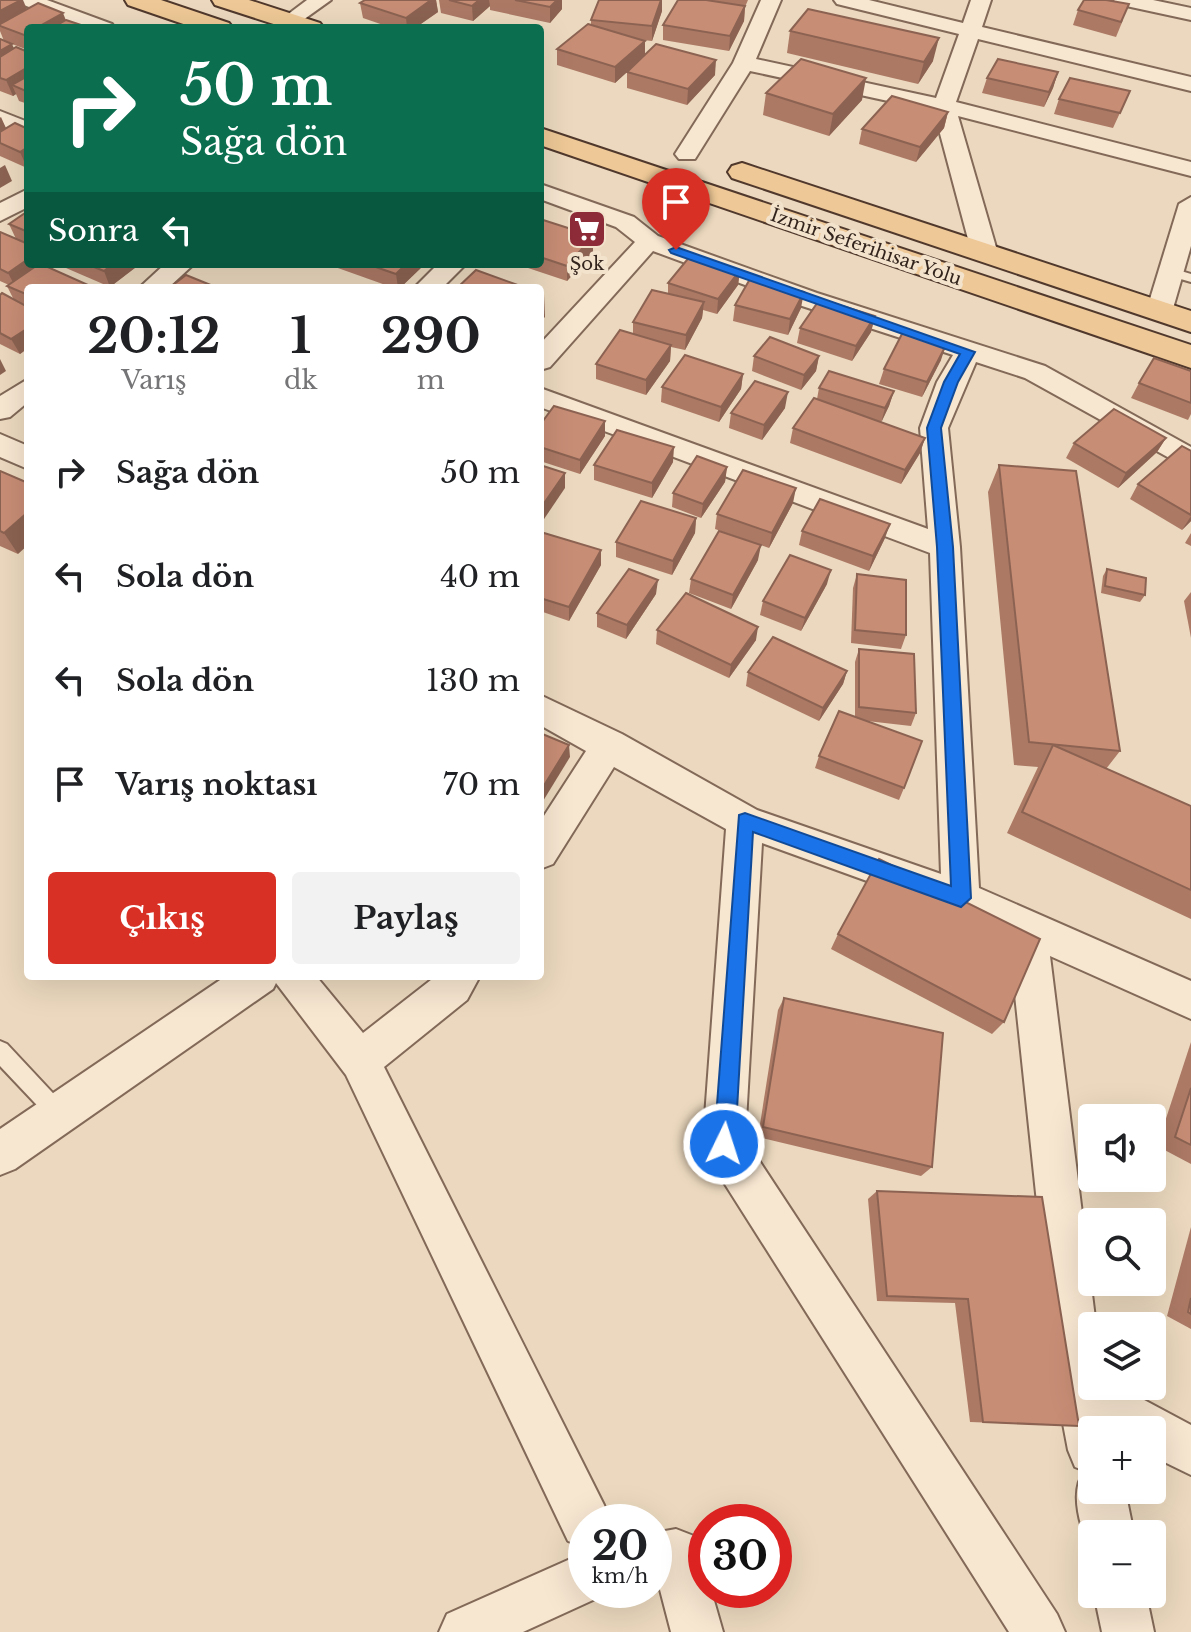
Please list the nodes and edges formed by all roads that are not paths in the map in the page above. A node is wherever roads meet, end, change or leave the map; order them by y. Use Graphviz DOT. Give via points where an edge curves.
graph roads {
  1 [pos="28,0"];
  2 [pos="137,0"];
  3 [pos="224,0"];
  4 [pos="321,0"];
  5 [pos="771,0"];
  6 [pos="844,0"];
  7 [pos="981,0"];
  8 [pos="1124,0"];
  9 [pos="1191,14"];
  10 [pos="94,24"];
  11 [pos="208,24"];
  12 [pos="300,24"];
  13 [pos="970,33"];
  14 [pos="744,63"];
  15 [pos="1191,84"];
  16 [pos="944,106"];
  17 [pos="0,118"];
  18 [pos="24,128"];
  19 [pos="544,137"];
  20 [pos="657,144"];
  21 [pos="687,154"];
  22 [pos="1191,169"];
  23 [pos="544,192"];
  24 [pos="24,199"];
  25 [pos="1191,204"];
  26 [pos="0,214"];
  27 [pos="649,241"];
  28 [pos="985,254"];
  29 [pos="176,268"];
  30 [pos="449,268"];
  31 [pos="1181,275"];
  32 [pos="157,284"];
  33 [pos="431,284"];
  34 [pos="1159,312"];
  35 [pos="1191,322"];
  36 [pos="968,352"];
  37 [pos="544,357"];
  38 [pos="1191,357"];
  39 [pos="24,391"];
  40 [pos="544,398"];
  41 [pos="0,410"];
  42 [pos="0,444"];
  43 [pos="24,457"];
  44 [pos="1191,460"];
  45 [pos="945,547"];
  46 [pos="544,711"];
  47 [pos="610,744"];
  48 [pos="745,821"];
  49 [pos="544,847"];
  50 [pos="961,898"];
  51 [pos="1027,927"];
  52 [pos="253,980"];
  53 [pos="295,980"];
  54 [pos="457,980"];
  55 [pos="1191,1000"];
  56 [pos="0,1051"];
  57 [pos="360,1061"];
  58 [pos="57,1112"];
  59 [pos="0,1154"];
  60 [pos="1078,1366"];
  61 [pos="1096,1400"];
  62 [pos="1126,1416"];
  63 [pos="1166,1438"];
  64 [pos="1191,1451"];
  65 [pos="577,1504"];
  66 [pos="672,1555"];
  67 [pos="568,1585"];
  68 [pos="1123,1608"];
  69 [pos="465,1632"];
  70 [pos="697,1632"];
  71 [pos="1039,1632"];
  72 [pos="1128,1632"];
  1 -- 10 [label="street"];
  2 -- 11 [label="main road"];
  3 -- 12 [label="main road"];
  4 -- 12 [label="street"];
  5 -- 14 [label="street"];
  6 -- 13 [label="street"];
  7 -- 13 [label="street"];
  8 -- 9 [label="street"];
  13 -- 15 [label="street"];
  13 -- 16 [label="street"];
  14 -- 16 [label="street"];
  14 -- 21 [label="street"];
  16 -- 22 [label="street"];
  16 -- 28 [label="street"];
  17 -- 18 [label="street"];
  19 -- 38 [label="main road, İzmir Seferihisar Yolu"];
  20 -- 21 [label="main road, İzmir Seferihisar Yolu"];
  21 -- 28 [label="main road, İzmir Seferihisar Yolu"];
  23 -- 27 [label="street" via="625,222"];
  24 -- 26 [label="street"];
  25 -- 31 [label="street"];
  27 -- 36 [label="street"];
  27 -- 37 [label="street"];
  28 -- 34 [label="main road, İzmir Seferihisar Yolu"];
  29 -- 32 [label="street"];
  30 -- 33 [label="street"];
  31 -- 34 [label="street"];
  34 -- 35 [label="main road, İzmir Seferihisar Yolu"];
  36 -- 44 [label="street" via="1035,372"];
  36 -- 45 [label="street" via="934,428"];
  39 -- 41 [label="street"];
  40 -- 45 [label="street"];
  42 -- 43 [label="street"];
  45 -- 50 [label="street"];
  46 -- 47 [label="street"];
  47 -- 48 [label="street"];
  47 -- 49 [label="street"];
  48 -- 50 [label="street"];
  48 -- 71 [label="street" via="724,1144"];
  50 -- 51 [label="street"];
  51 -- 55 [label="street"];
  51 -- 60 [label="street"];
  52 -- 58 [label="street"];
  53 -- 57 [label="street"];
  54 -- 57 [label="street"];
  56 -- 58 [label="lane"];
  57 -- 65 [label="street"];
  58 -- 59 [label="street"];
  61 -- 62 [label="street"];
  63 -- 64 [label="street"];
  66 -- 70 [label="street" via="676,1554"];
  67 -- 69 [label="street"];
  68 -- 72 [label="street"];
}
